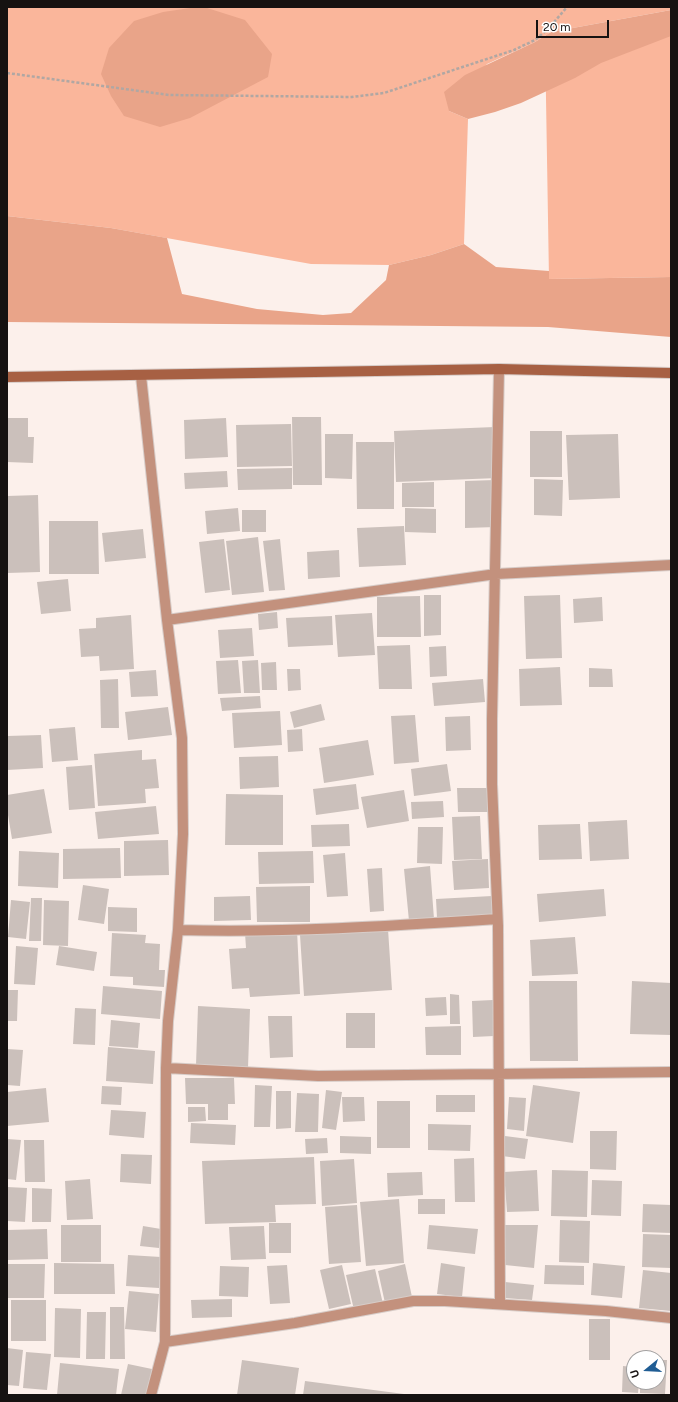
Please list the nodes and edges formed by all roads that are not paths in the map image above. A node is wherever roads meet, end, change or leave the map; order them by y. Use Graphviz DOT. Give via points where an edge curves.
graph roads {
  1 [pos="499,369"];
  2 [pos="671,373"];
  3 [pos="7,376"];
  4 [pos="141,376"];
  5 [pos="671,565"];
  6 [pos="496,574"];
  7 [pos="167,620"];
  8 [pos="497,918"];
  9 [pos="178,930"];
  10 [pos="166,1068"];
  11 [pos="500,1072"];
  12 [pos="671,1072"];
  13 [pos="500,1304"];
  14 [pos="671,1318"];
  15 [pos="165,1342"];
  16 [pos="151,1395"];
  1 -- 2 [label="main road"];
  1 -- 4 [label="main road"];
  1 -- 6 [label="street"];
  3 -- 4 [label="main road"];
  4 -- 7 [label="street"];
  5 -- 6 [label="street"];
  6 -- 7 [label="street"];
  6 -- 8 [label="street" via="492,763"];
  7 -- 9 [label="street" via="182,738 183,834"];
  8 -- 9 [label="street" via="386,926"];
  8 -- 11 [label="street"];
  9 -- 10 [label="street" via="168,1021"];
  10 -- 11 [label="street" via="318,1076"];
  10 -- 15 [label="street"];
  11 -- 12 [label="street"];
  11 -- 13 [label="street"];
  13 -- 14 [label="street"];
  13 -- 15 [label="street" via="413,1301 295,1323"];
  15 -- 16 [label="street"];
}
